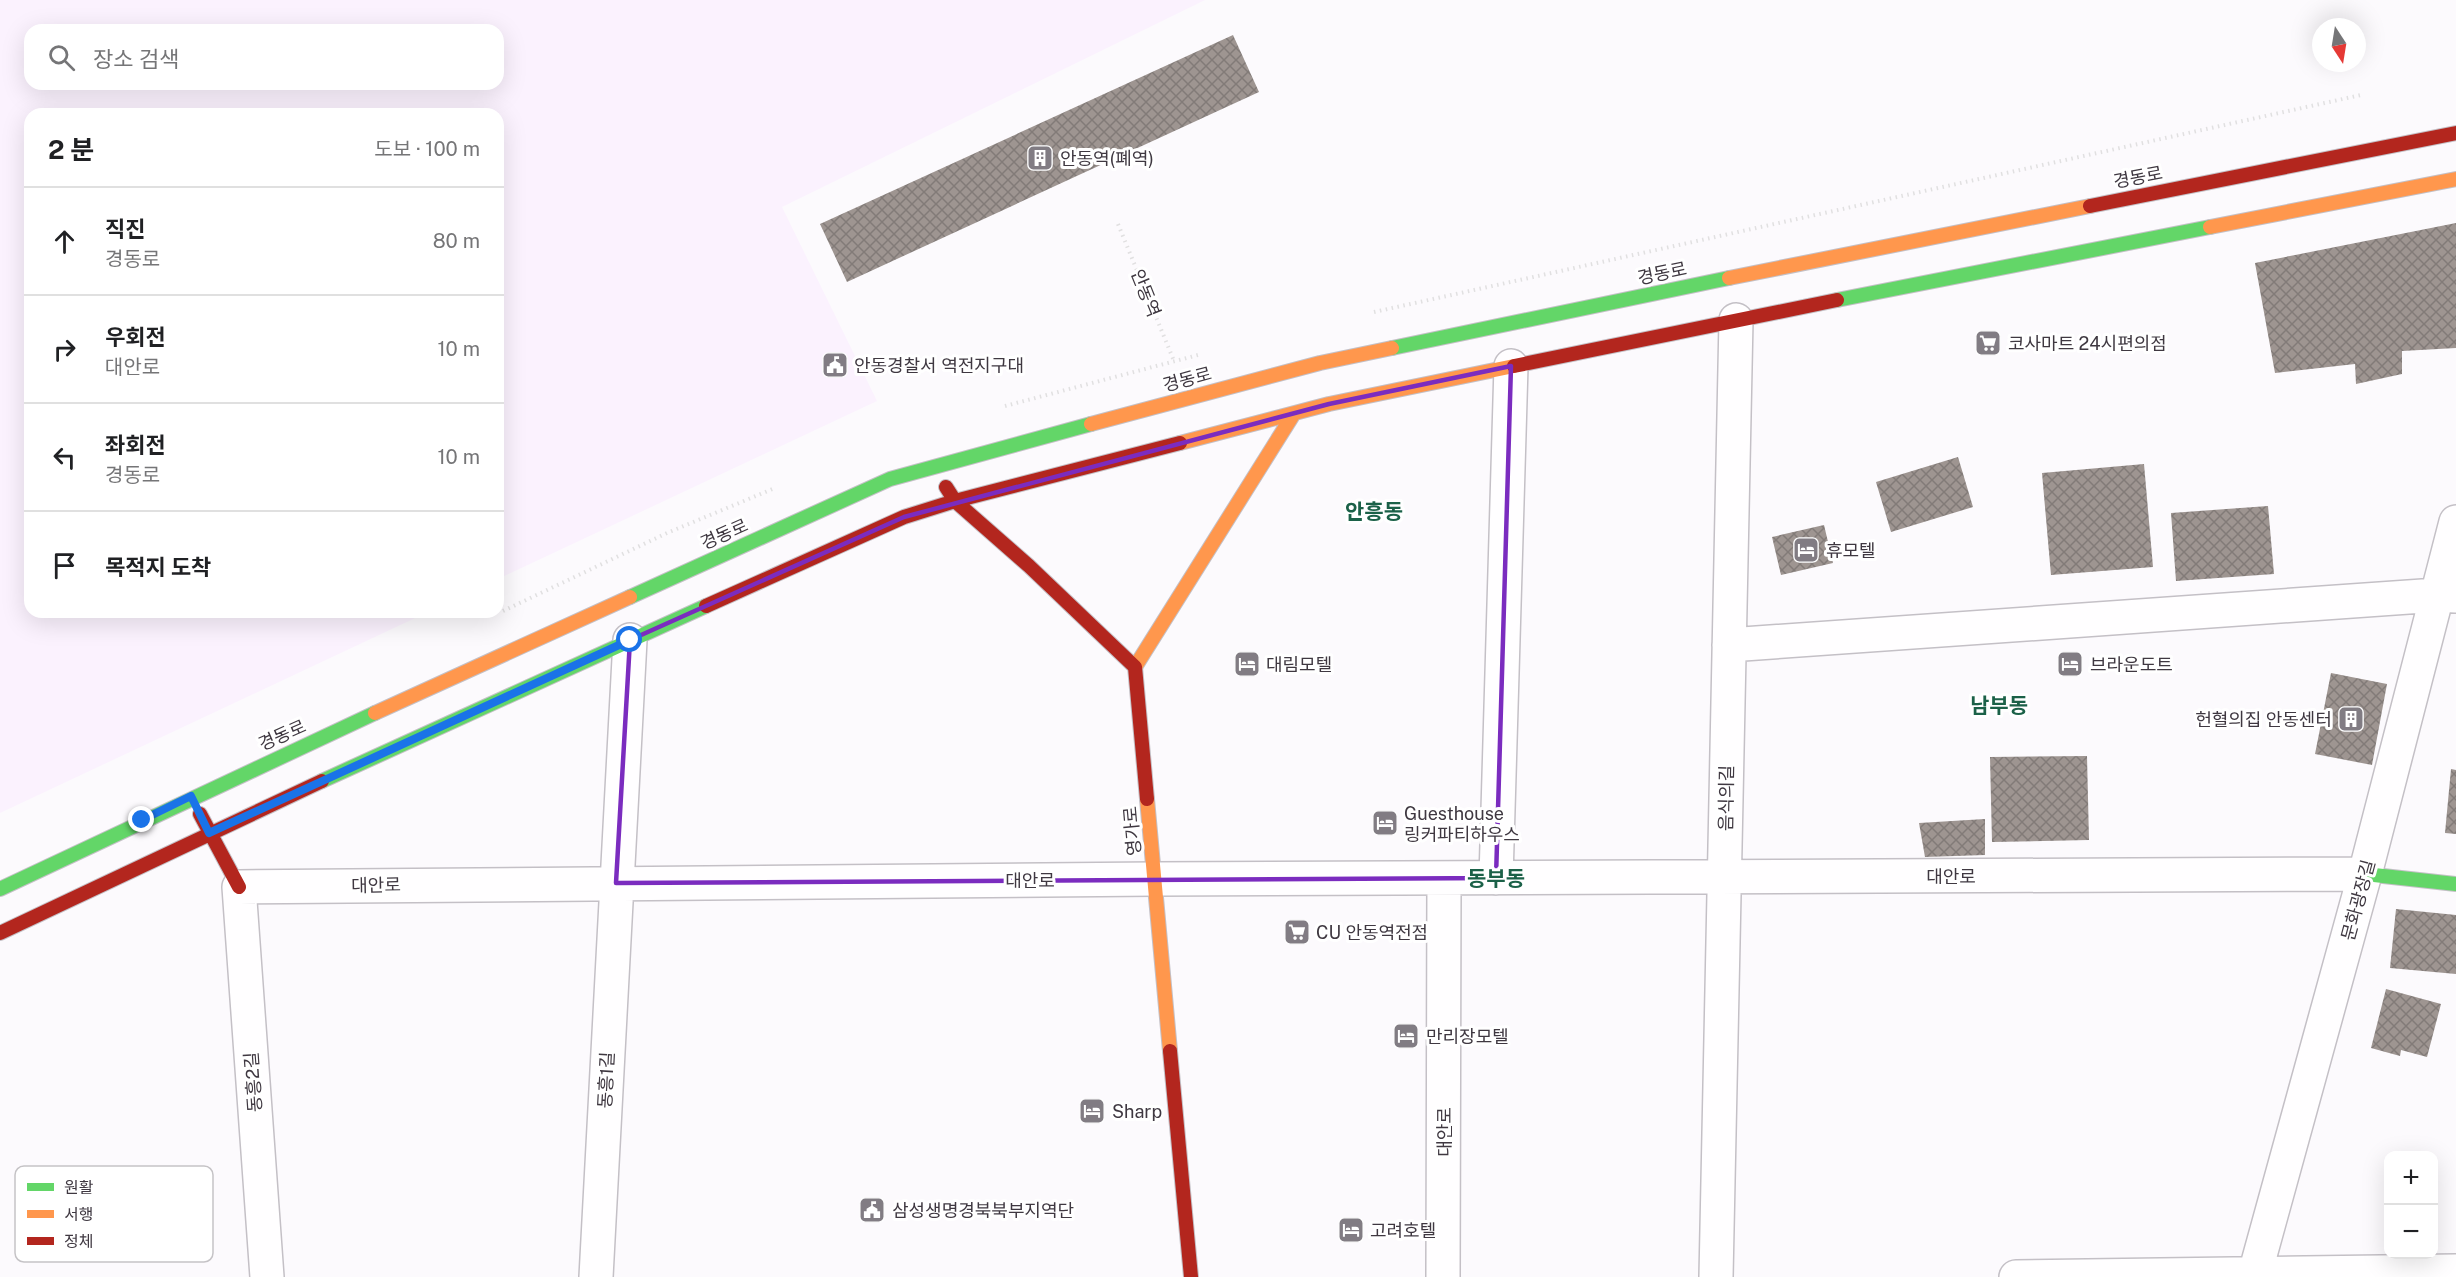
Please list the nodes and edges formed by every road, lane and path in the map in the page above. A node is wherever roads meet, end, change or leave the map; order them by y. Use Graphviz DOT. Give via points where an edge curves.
graph roads {
  1 [pos="2456,133"];
  2 [pos="2456,179"];
  3 [pos="1118,224"];
  4 [pos="1736,320"];
  5 [pos="1174,361"];
  6 [pos="1511,366"];
  7 [pos="1293,415"];
  8 [pos="932,466"];
  9 [pos="955,501"];
  10 [pos="2456,522"];
  11 [pos="2447,595"];
  12 [pos="630,640"];
  13 [pos="1729,645"];
  14 [pos="1135,667"];
  15 [pos="191,796"];
  16 [pos="209,833"];
  17 [pos="2365,874"];
  18 [pos="1724,877"];
  19 [pos="1155,879"];
  20 [pos="1444,879"];
  21 [pos="1496,879"];
  22 [pos="616,883"];
  23 [pos="2456,884"];
  24 [pos="238,887"];
  25 [pos="0,889"];
  26 [pos="0,933"];
  27 [pos="2456,1271"];
  28 [pos="2255,1275"];
  29 [pos="267,1277"];
  30 [pos="596,1277"];
  31 [pos="1191,1277"];
  32 [pos="1443,1277"];
  33 [pos="1716,1277"];
  34 [pos="2016,1277"];
  1 -- 8 [label="street, 경동로" via="1320,363"];
  2 -- 4 [label="street"];
  3 -- 5 [label="path, 안동역"];
  4 -- 6 [label="street"];
  4 -- 13 [label="street, 음식의길"];
  6 -- 7 [label="street"];
  6 -- 21 [label="street"];
  7 -- 9 [label="street"];
  7 -- 14 [label="street"];
  8 -- 9 [label="street"];
  8 -- 15 [label="street, 경동로" via="890,479"];
  9 -- 12 [label="street" via="904,517"];
  9 -- 14 [label="street"];
  10 -- 11 [label="street, 문화광장길"];
  11 -- 13 [label="street"];
  11 -- 17 [label="street, 문화광장길"];
  12 -- 16 [label="street"];
  12 -- 22 [label="street"];
  13 -- 18 [label="street, 음식의길"];
  14 -- 19 [label="street, 영가로"];
  15 -- 16 [label="street"];
  15 -- 25 [label="street, 경동로"];
  16 -- 24 [label="street"];
  16 -- 26 [label="street"];
  17 -- 18 [label="street, 대안로"];
  17 -- 23 [label="street, 대안로"];
  17 -- 28 [label="street, 문화광장길"];
  18 -- 21 [label="street, 대안로"];
  18 -- 33 [label="street, 음식의길"];
  19 -- 20 [label="street, 대안로"];
  19 -- 22 [label="street, 대안로"];
  19 -- 31 [label="street, 영가로"];
  20 -- 21 [label="street, 대안로"];
  20 -- 32 [label="street, 대안로"];
  22 -- 24 [label="street, 대안로"];
  22 -- 30 [label="street, 동흥1길"];
  24 -- 29 [label="street, 동흥2길"];
  27 -- 28 [label="street"];
  28 -- 34 [label="street"];
}
